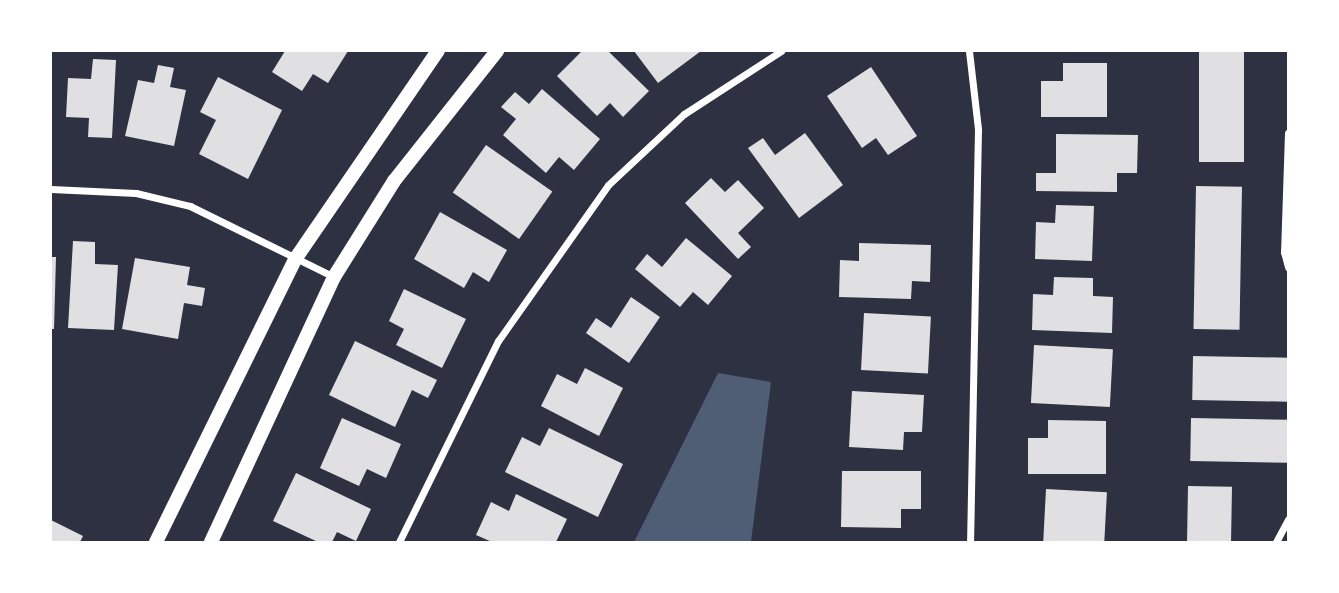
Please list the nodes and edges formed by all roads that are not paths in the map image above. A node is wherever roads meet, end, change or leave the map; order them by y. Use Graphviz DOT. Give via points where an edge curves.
graph roads {
  1 [pos="438,51"];
  2 [pos="497,51"];
  3 [pos="781,51"];
  4 [pos="969,51"];
  5 [pos="1288,134"];
  6 [pos="51,189"];
  7 [pos="296,258"];
  8 [pos="1288,267"];
  9 [pos="334,276"];
  10 [pos="1288,519"];
  11 [pos="156,542"];
  12 [pos="211,542"];
  13 [pos="399,542"];
  14 [pos="970,542"];
  15 [pos="1276,542"];
  1 -- 7 [label="main road"];
  2 -- 9 [label="main road" via="394,181"];
  3 -- 13 [label="street" via="684,114 608,186 498,341"];
  4 -- 14 [label="street" via="978,130"];
  5 -- 8 [label="street" via="1284,252"];
  6 -- 7 [label="street" via="136,192 190,206"];
  7 -- 9 [label="street"];
  7 -- 11 [label="main road"];
  9 -- 12 [label="main road"];
  10 -- 15 [label="street"];
}
